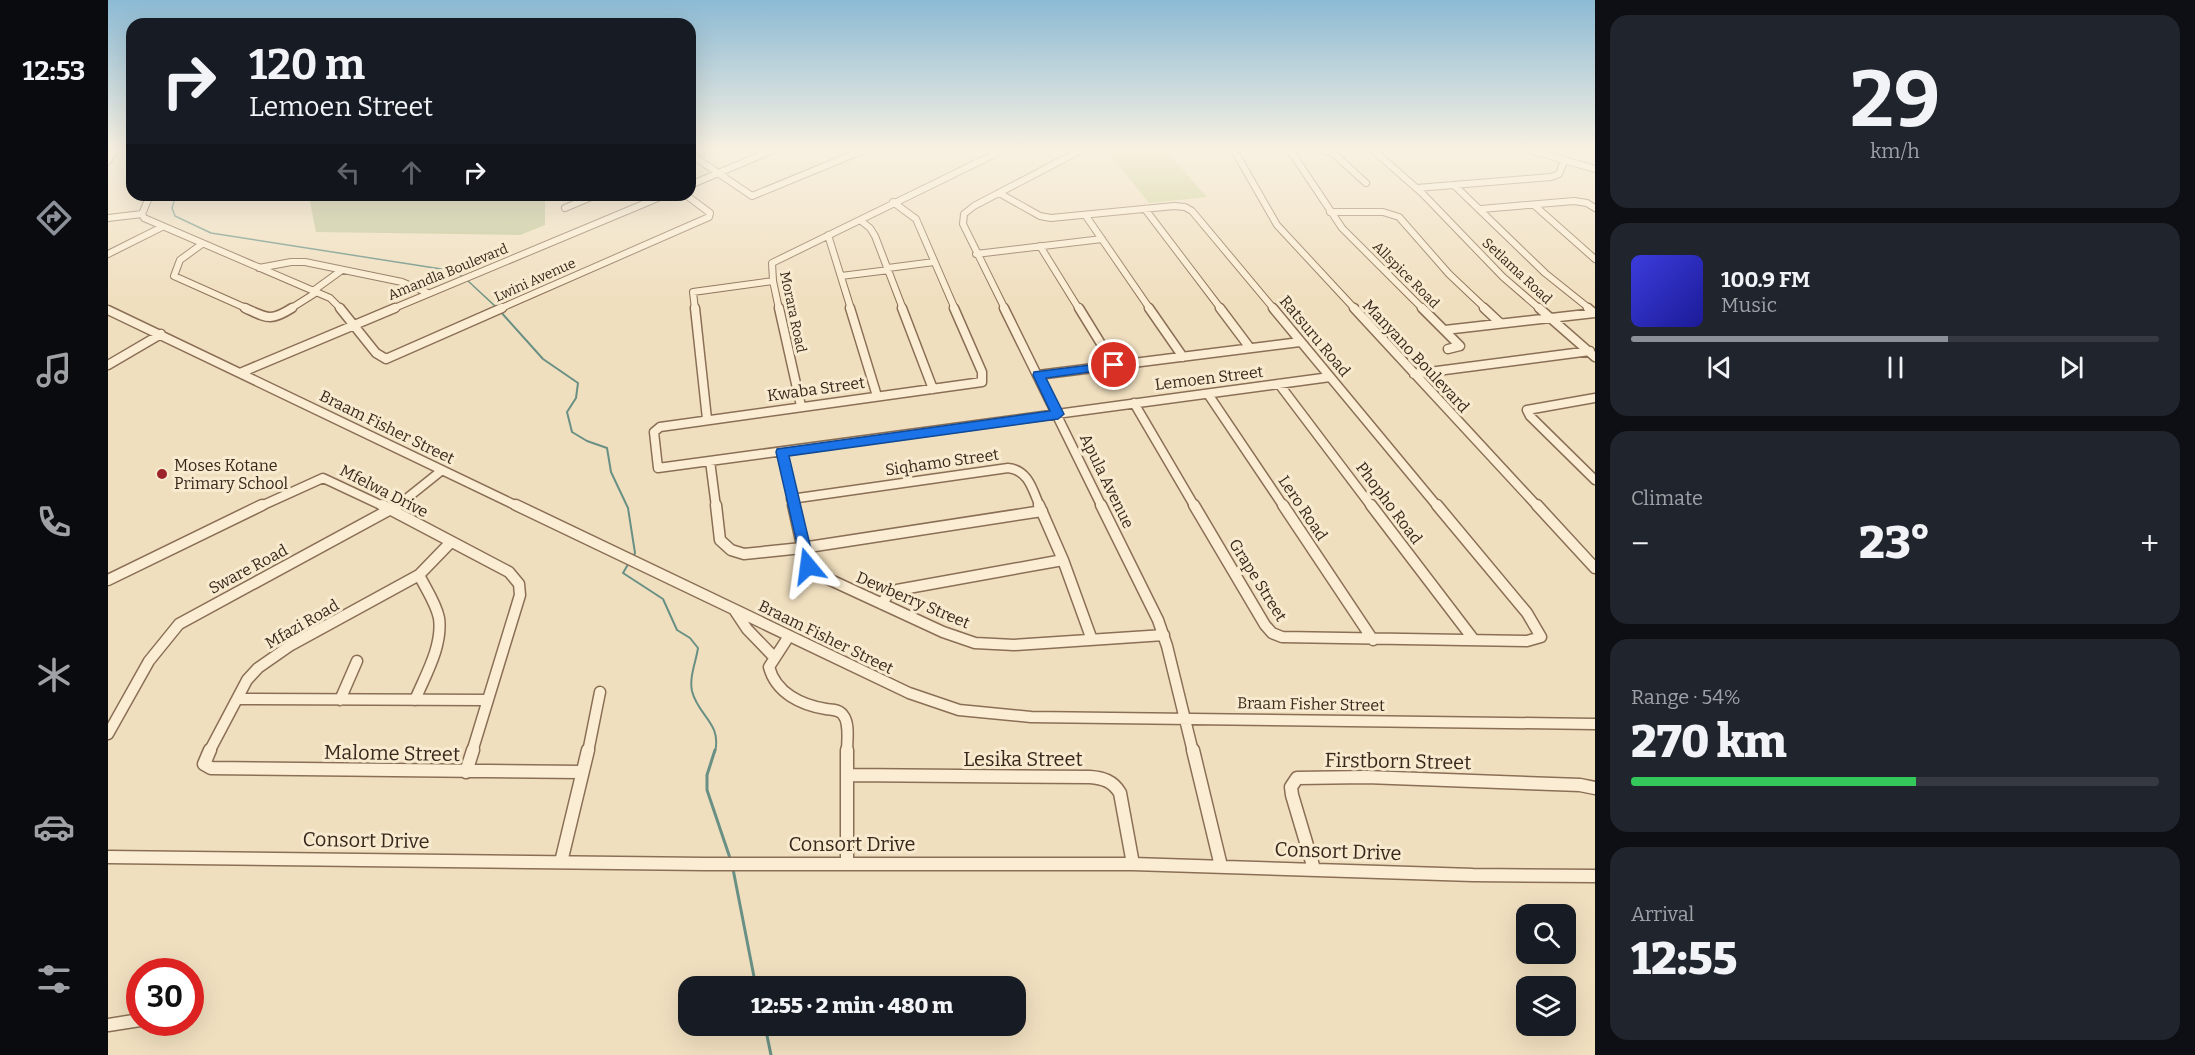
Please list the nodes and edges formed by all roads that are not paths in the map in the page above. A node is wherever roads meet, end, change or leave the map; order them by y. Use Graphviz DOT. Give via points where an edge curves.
graph roads {
  1 [pos="899,199"];
  2 [pos="987,199"];
  3 [pos="1011,199"];
  4 [pos="1262,199"];
  5 [pos="1322,199"];
  6 [pos="1428,199"];
  7 [pos="1470,199"];
  8 [pos="147,201"];
  9 [pos="582,201"];
  10 [pos="650,201"];
  11 [pos="694,201"];
  12 [pos="893,202"];
  13 [pos="1534,205"];
  14 [pos="565,208"];
  15 [pos="1595,208"];
  16 [pos="1145,209"];
  17 [pos="1481,209"];
  18 [pos="1330,212"];
  19 [pos="142,214"];
  20 [pos="1086,216"];
  21 [pos="108,218"];
  22 [pos="860,220"];
  23 [pos="162,227"];
  24 [pos="828,235"];
  25 [pos="1102,239"];
  26 [pos="202,244"];
  27 [pos="1040,246"];
  28 [pos="108,254"];
  29 [pos="976,254"];
  30 [pos="1595,259"];
  31 [pos="934,262"];
  32 [pos="259,268"];
  33 [pos="888,269"];
  34 [pos="342,270"];
  35 [pos="841,276"];
  36 [pos="773,281"];
  37 [pos="315,291"];
  38 [pos="428,293"];
  39 [pos="108,310"];
  40 [pos="1595,313"];
  41 [pos="1550,318"];
  42 [pos="354,323"];
  43 [pos="1500,323"];
  44 [pos="1445,330"];
  45 [pos="161,334"];
  46 [pos="1300,342"];
  47 [pos="1250,348"];
  48 [pos="1448,349"];
  49 [pos="1593,353"];
  50 [pos="1183,357"];
  51 [pos="108,365"];
  52 [pos="1114,365"];
  53 [pos="240,373"];
  54 [pos="1414,374"];
  55 [pos="1038,375"];
  56 [pos="1330,377"];
  57 [pos="1279,384"];
  58 [pos="933,389"];
  59 [pos="1208,394"];
  60 [pos="877,396"];
  61 [pos="1591,399"];
  62 [pos="1134,403"];
  63 [pos="801,406"];
  64 [pos="1595,407"];
  65 [pos="1058,414"];
  66 [pos="707,419"];
  67 [pos="782,452"];
  68 [pos="710,462"];
  69 [pos="664,468"];
  70 [pos="441,471"];
  71 [pos="1595,480"];
  72 [pos="791,499"];
  73 [pos="392,510"];
  74 [pos="1042,511"];
  75 [pos="450,543"];
  76 [pos="802,548"];
  77 [pos="1063,560"];
  78 [pos="1595,568"];
  79 [pos="419,575"];
  80 [pos="108,580"];
  81 [pos="882,604"];
  82 [pos="734,609"];
  83 [pos="1164,635"];
  84 [pos="789,636"];
  85 [pos="1541,637"];
  86 [pos="1092,640"];
  87 [pos="1373,640"];
  88 [pos="1474,640"];
  89 [pos="774,657"];
  90 [pos="357,661"];
  91 [pos="600,692"];
  92 [pos="237,699"];
  93 [pos="340,700"];
  94 [pos="415,700"];
  95 [pos="487,700"];
  96 [pos="1184,717"];
  97 [pos="1595,724"];
  98 [pos="108,734"];
  99 [pos="204,764"];
  100 [pos="466,772"];
  101 [pos="581,772"];
  102 [pos="848,775"];
  103 [pos="1595,788"];
  104 [pos="108,857"];
  105 [pos="561,862"];
  106 [pos="847,864"];
  107 [pos="1133,864"];
  108 [pos="1221,866"];
  109 [pos="1314,869"];
  110 [pos="1595,876"];
  111 [pos="126,1022"];
  112 [pos="108,1025"];
  1 -- 12 [label="street, Morara Road"];
  2 -- 29 [label="street, Apula Avenue" via="964,216 964,227"];
  3 -- 20 [label="street, Ratsuru Road" via="1046,218"];
  4 -- 54 [label="street, Manyano Boulevard" via="1276,225"];
  5 -- 18 [label="street, Allspice Road"];
  6 -- 41 [label="street, Setlama Road" via="1495,270"];
  7 -- 17 [label="street"];
  8 -- 19 [label="street"];
  9 -- 14 [label="street"];
  10 -- 38 [label="street, Amandla Boulevard"];
  11 -- 42 [label="street, Lwini Avenue" via="710,213 709,217 388,359 376,353"];
  12 -- 22 [label="street, Morara Road"];
  12 -- 31 [label="street" via="914,217"];
  13 -- 15 [label="street" via="1579,201"];
  13 -- 17 [label="street"];
  13 -- 30 [label="street"];
  16 -- 20 [label="street, Ratsuru Road"];
  16 -- 46 [label="street, Ratsuru Road" via="1178,206 1192,211"];
  16 -- 47 [label="street"];
  17 -- 40 [label="street" via="1534,263"];
  18 -- 43 [label="street" via="1383,212 1399,217 1449,274"];
  18 -- 44 [label="street, Allspice Road"];
  19 -- 21 [label="street"];
  19 -- 23 [label="street"];
  20 -- 25 [label="street"];
  22 -- 24 [label="street, Morara Road"];
  22 -- 33 [label="street" via="872,230"];
  23 -- 26 [label="street"];
  23 -- 28 [label="street"];
  24 -- 35 [label="street"];
  24 -- 36 [label="street, Morara Road" via="774,261"];
  25 -- 27 [label="street"];
  25 -- 50 [label="street"];
  26 -- 32 [label="street"];
  26 -- 37 [label="street" via="180,260 174,276 267,318 274,318"];
  27 -- 29 [label="street"];
  27 -- 52 [label="street"];
  29 -- 55 [label="street, Apula Avenue"];
  31 -- 33 [label="street"];
  31 -- 58 [label="street, Kwaba Street" via="982,372 982,382"];
  32 -- 34 [label="street" via="300,262"];
  32 -- 37 [label="street"];
  33 -- 35 [label="street"];
  33 -- 58 [label="street"];
  34 -- 37 [label="street"];
  34 -- 38 [label="street" via="402,282"];
  35 -- 60 [label="street"];
  36 -- 63 [label="street, Morara Road"];
  36 -- 66 [label="street" via="693,294"];
  37 -- 42 [label="street" via="332,299"];
  38 -- 42 [label="street, Amandla Boulevard"];
  39 -- 45 [label="street, Braam Fisher Street"];
  40 -- 41 [label="street, Allspice Road"];
  41 -- 43 [label="street, Allspice Road"];
  41 -- 49 [label="street, Setlama Road"];
  42 -- 53 [label="street, Amandla Boulevard"];
  43 -- 44 [label="street, Allspice Road"];
  44 -- 48 [label="street" via="1460,346"];
  45 -- 51 [label="street"];
  45 -- 53 [label="street, Braam Fisher Street"];
  46 -- 47 [label="street"];
  46 -- 56 [label="street, Ratsuru Road"];
  47 -- 50 [label="street"];
  49 -- 54 [label="street"];
  50 -- 52 [label="street"];
  52 -- 55 [label="street"];
  53 -- 70 [label="street, Braam Fisher Street"];
  54 -- 78 [label="street, Manyano Boulevard"];
  55 -- 65 [label="street, Apula Avenue"];
  56 -- 57 [label="street, Lemoen Street"];
  56 -- 85 [label="street, Ratsuru Road" via="1527,613"];
  57 -- 59 [label="street, Lemoen Street"];
  57 -- 88 [label="street, Phopho Road"];
  58 -- 60 [label="street, Kwaba Street"];
  59 -- 62 [label="street, Lemoen Street"];
  59 -- 87 [label="street, Lero Road"];
  60 -- 63 [label="street, Kwaba Street"];
  61 -- 64 [label="street"];
  61 -- 71 [label="street" via="1527,410"];
  62 -- 65 [label="street, Lemoen Street"];
  62 -- 87 [label="street, Grape Street" via="1272,633 1282,637"];
  63 -- 66 [label="street, Kwaba Street"];
  65 -- 67 [label="street, Lemoen Street"];
  65 -- 83 [label="street, Apula Avenue"];
  66 -- 69 [label="street, Kwaba Street" via="660,427 654,432 656,464"];
  67 -- 68 [label="street, Lemoen Street"];
  67 -- 72 [label="street, Dewberry Street"];
  68 -- 69 [label="street, Lemoen Street"];
  68 -- 76 [label="street" via="718,534 723,544 738,553 752,554"];
  70 -- 73 [label="street, Sware Road"];
  70 -- 82 [label="street, Braam Fisher Street"];
  72 -- 74 [label="street, Siqhamo Street" via="1011,467 1025,474"];
  72 -- 76 [label="street, Dewberry Street"];
  73 -- 75 [label="street, Mfelwa Drive"];
  73 -- 80 [label="street, Mfelwa Drive" via="328,479 316,479"];
  73 -- 98 [label="street, Sware Road" via="179,624 161,644"];
  74 -- 76 [label="street"];
  74 -- 77 [label="street, Siqhamo Street"];
  75 -- 79 [label="street, Mfazi Road"];
  75 -- 95 [label="street, Mfelwa Drive" via="513,576 519,584 520,594"];
  76 -- 81 [label="street, Dewberry Street" via="813,572"];
  77 -- 81 [label="street" via="897,590 888,594"];
  77 -- 86 [label="street, Siqhamo Street"];
  79 -- 92 [label="street, Mfazi Road" via="271,658 247,680"];
  79 -- 94 [label="street" via="440,625"];
  81 -- 86 [label="street, Dewberry Street" via="975,643"];
  82 -- 84 [label="street, Braam Fisher Street"];
  82 -- 89 [label="street"];
  83 -- 86 [label="street, Dewberry Street"];
  83 -- 96 [label="street, Apula Avenue"];
  84 -- 89 [label="street"];
  84 -- 96 [label="street, Braam Fisher Street" via="909,693 959,710 1031,717"];
  85 -- 88 [label="street, Grape Street" via="1527,641"];
  87 -- 88 [label="street, Grape Street"];
  89 -- 102 [label="street" via="770,675 779,689 797,700 838,710 846,717"];
  90 -- 93 [label="street"];
  91 -- 101 [label="street"];
  92 -- 93 [label="street"];
  92 -- 99 [label="street, Mfazi Road"];
  93 -- 94 [label="street"];
  94 -- 95 [label="street"];
  95 -- 100 [label="street"];
  96 -- 97 [label="street, Braam Fisher Street"];
  96 -- 108 [label="street, Apula Avenue"];
  99 -- 100 [label="street, Malome Street" via="211,768"];
  100 -- 101 [label="street, Malome Street"];
  101 -- 105 [label="street"];
  102 -- 106 [label="street"];
  102 -- 107 [label="street, Lesika Street" via="1106,779 1120,793"];
  103 -- 109 [label="street, Firstborn Street" via="1580,784 1297,778 1291,787 1292,795"];
  104 -- 105 [label="street, Consort Drive"];
  105 -- 106 [label="street, Consort Drive"];
  106 -- 107 [label="street, Consort Drive"];
  107 -- 108 [label="street, Consort Drive"];
  108 -- 109 [label="street, Consort Drive"];
  109 -- 110 [label="street, Consort Drive"];
  111 -- 112 [label="street"];
}
